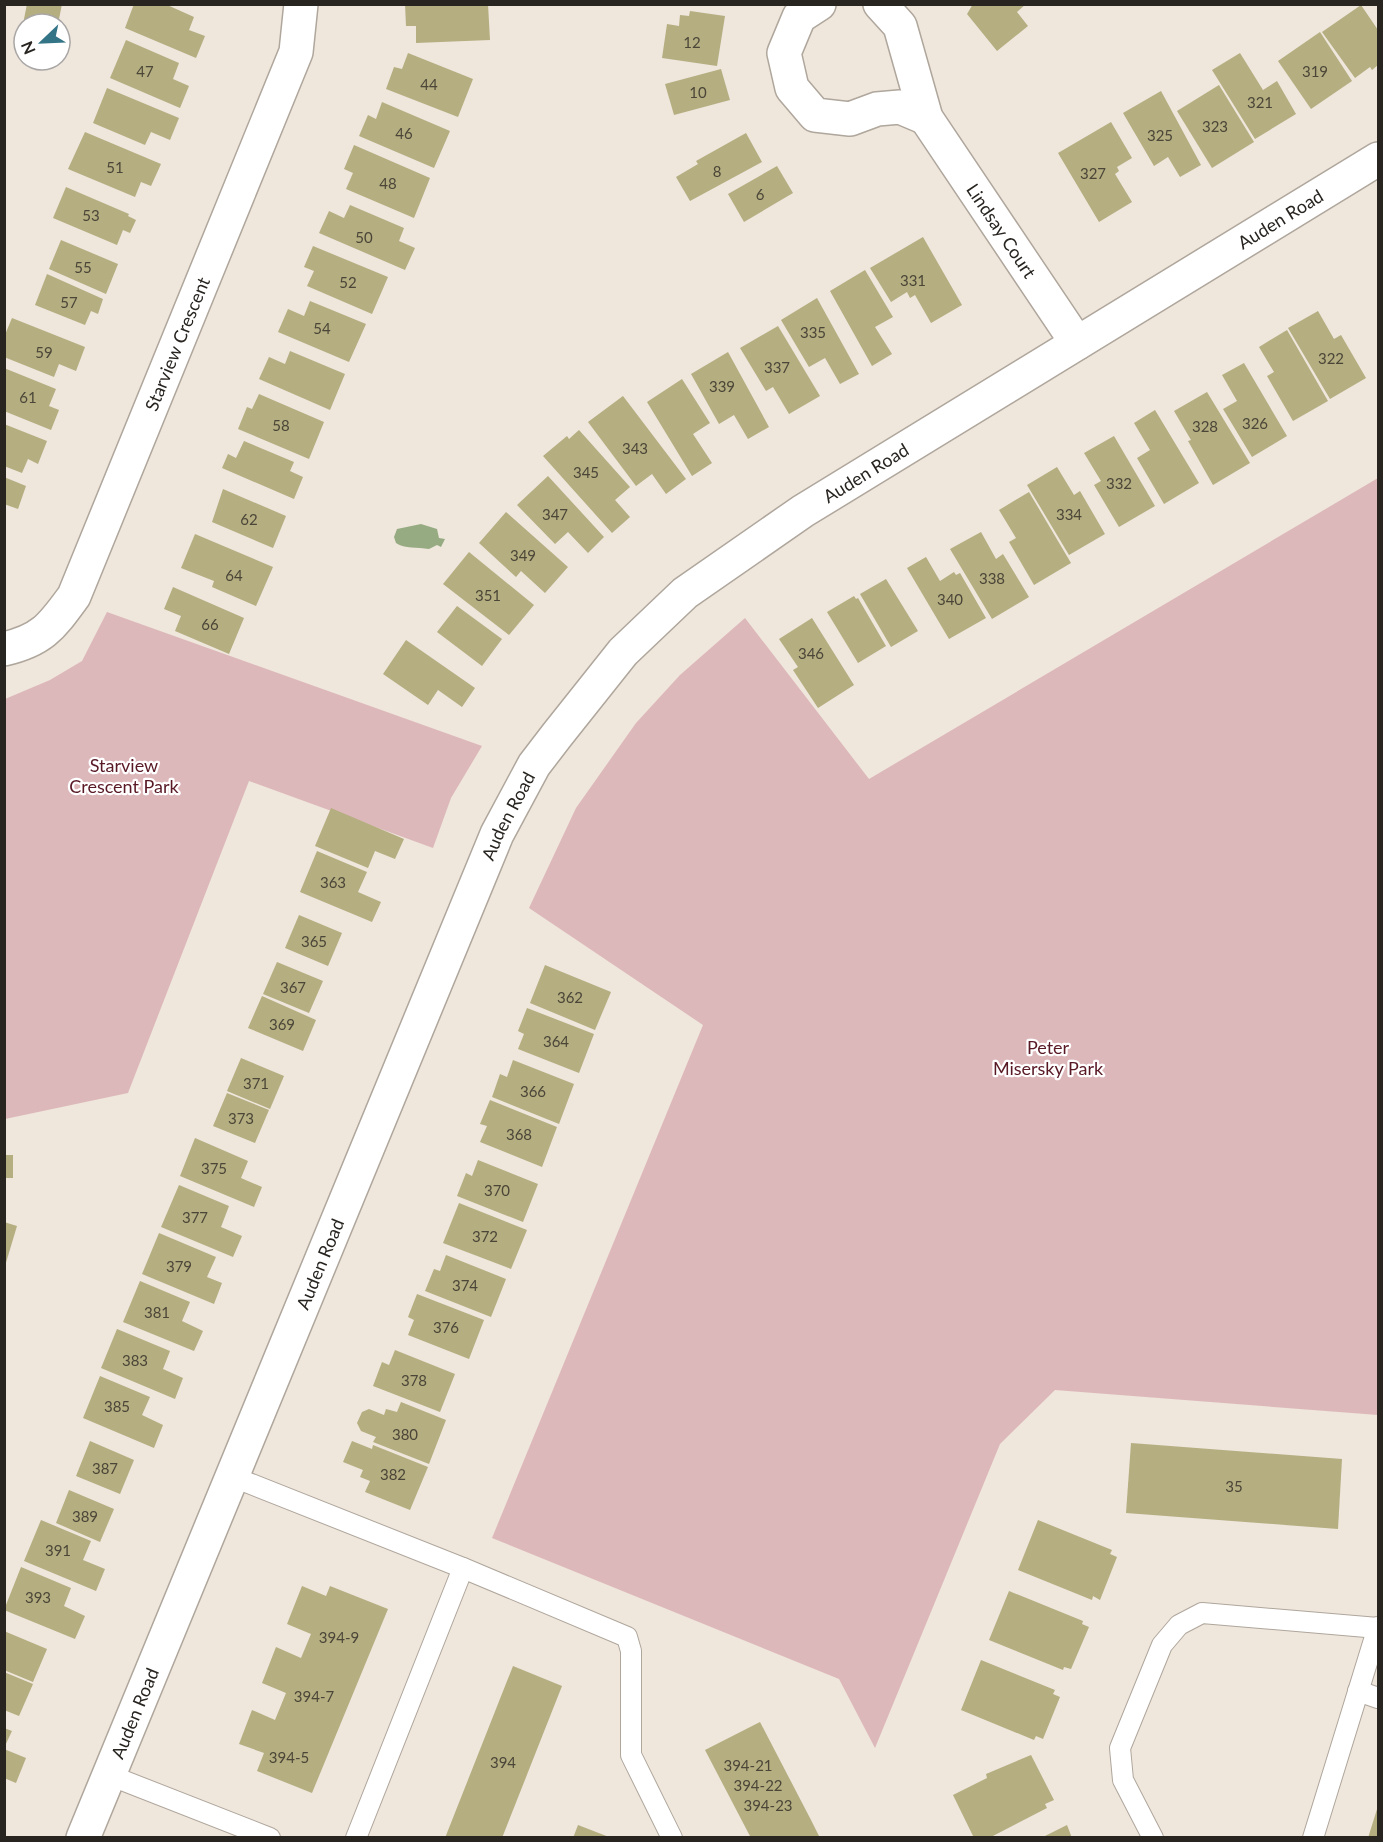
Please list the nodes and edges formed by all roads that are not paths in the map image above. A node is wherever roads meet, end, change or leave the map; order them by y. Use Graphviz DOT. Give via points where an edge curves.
graph roads {
  1 [pos="301,4"];
  2 [pos="819,4"];
  3 [pos="880,4"];
  4 [pos="926,118"];
  5 [pos="1378,159"];
  6 [pos="1077,343"];
  7 [pos="4,649"];
  8 [pos="231,1476"];
  9 [pos="463,1568"];
  10 [pos="1378,1627"];
  11 [pos="1358,1691"];
  12 [pos="1378,1698"];
  13 [pos="108,1775"];
  14 [pos="83,1838"];
  15 [pos="270,1838"];
  16 [pos="356,1838"];
  17 [pos="672,1838"];
  18 [pos="1153,1838"];
  19 [pos="1312,1838"];
  1 -- 7 [label="street, Starview Crescent" via="296,52 74,596 55,622 28,644"];
  2 -- 4 [label="street" via="799,18 784,53 792,88 815,115 850,119 900,107"];
  3 -- 4 [label="street, Lindsay Court" via="900,26"];
  4 -- 6 [label="street, Lindsay Court"];
  5 -- 6 [label="street, Auden Road"];
  6 -- 8 [label="street, Auden Road" via="803,511 685,593 623,652 534,765 497,834"];
  8 -- 9 [label="lane"];
  8 -- 13 [label="street, Auden Road"];
  9 -- 16 [label="lane"];
  9 -- 17 [label="lane" via="627,1637 631,1651 630,1755"];
  10 -- 11 [label="lane"];
  10 -- 18 [label="lane" via="1202,1613 1179,1625 1162,1645 1120,1748 1123,1780"];
  11 -- 12 [label="lane"];
  11 -- 19 [label="lane"];
  13 -- 14 [label="street, Auden Road"];
  13 -- 15 [label="lane"];
}
